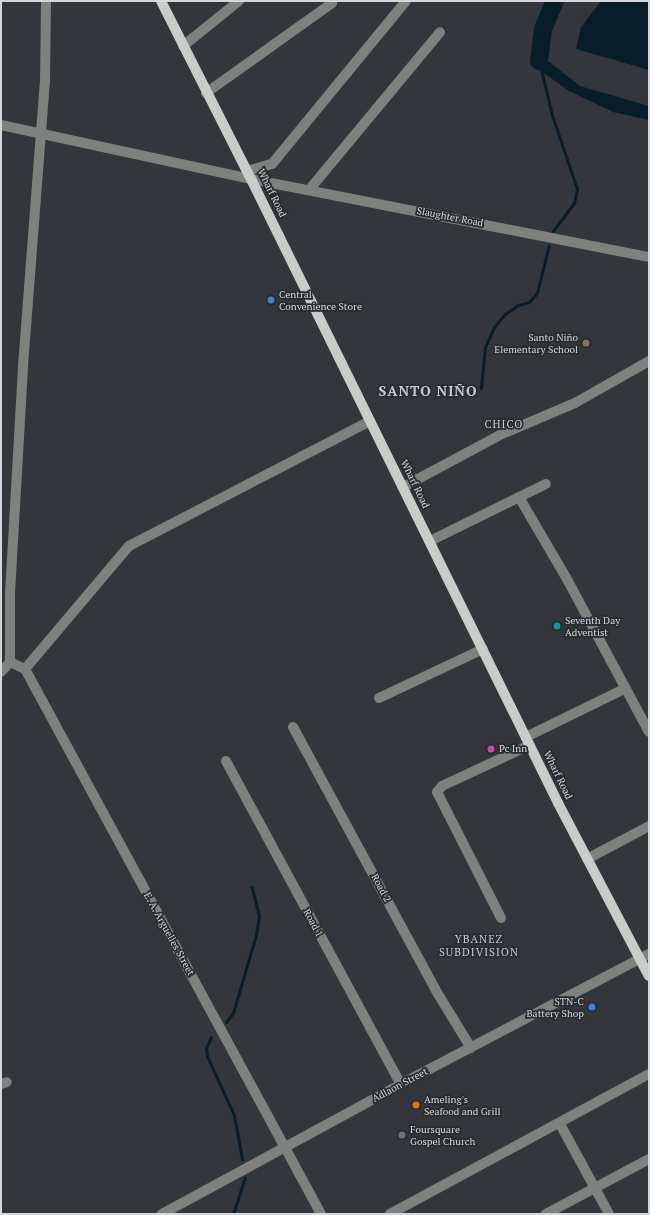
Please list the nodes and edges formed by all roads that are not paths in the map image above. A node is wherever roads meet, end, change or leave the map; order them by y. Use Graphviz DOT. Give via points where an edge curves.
graph roads {
  1 [pos="46,1"];
  2 [pos="161,1"];
  3 [pos="239,1"];
  4 [pos="406,1"];
  5 [pos="332,3"];
  6 [pos="440,32"];
  7 [pos="183,46"];
  8 [pos="206,93"];
  9 [pos="1,125"];
  10 [pos="42,133"];
  11 [pos="249,175"];
  12 [pos="309,190"];
  13 [pos="649,257"];
  14 [pos="649,361"];
  15 [pos="370,421"];
  16 [pos="546,484"];
  17 [pos="403,487"];
  18 [pos="519,497"];
  19 [pos="430,541"];
  20 [pos="5,590"];
  21 [pos="483,649"];
  22 [pos="10,662"];
  23 [pos="25,669"];
  24 [pos="1,672"];
  25 [pos="626,688"];
  26 [pos="379,698"];
  27 [pos="293,727"];
  28 [pos="649,732"];
  29 [pos="528,741"];
  30 [pos="226,761"];
  31 [pos="649,826"];
  32 [pos="587,859"];
  33 [pos="501,918"];
  34 [pos="649,954"];
  35 [pos="639,960"];
  36 [pos="649,976"];
  37 [pos="471,1048"];
  38 [pos="649,1074"];
  39 [pos="401,1084"];
  40 [pos="560,1124"];
  41 [pos="286,1146"];
  42 [pos="649,1159"];
  43 [pos="594,1188"];
  44 [pos="162,1214"];
  45 [pos="321,1214"];
  46 [pos="390,1214"];
  47 [pos="546,1214"];
  48 [pos="609,1214"];
  1 -- 10 [label="street"];
  2 -- 7 [label="main road, Wharf Road"];
  3 -- 7 [label="street"];
  4 -- 11 [label="street" via="272,164"];
  5 -- 8 [label="street"];
  6 -- 12 [label="street"];
  7 -- 8 [label="main road, Wharf Road"];
  8 -- 11 [label="main road, Wharf Road"];
  9 -- 10 [label="street, Slaughter Road"];
  10 -- 11 [label="street, Slaughter Road"];
  10 -- 20 [label="street"];
  11 -- 12 [label="street, Slaughter Road"];
  11 -- 15 [label="main road, Wharf Road"];
  12 -- 13 [label="street, Slaughter Road"];
  14 -- 17 [label="street" via="575,403 502,434"];
  15 -- 17 [label="main road, Wharf Road"];
  15 -- 23 [label="street" via="129,546"];
  16 -- 18 [label="street"];
  17 -- 19 [label="main road, Wharf Road"];
  18 -- 19 [label="street"];
  18 -- 25 [label="street"];
  19 -- 21 [label="main road, Wharf Road"];
  20 -- 22 [label="street"];
  21 -- 26 [label="street"];
  21 -- 29 [label="main road, Wharf Road"];
  22 -- 23 [label="street"];
  22 -- 24 [label="street"];
  23 -- 41 [label="street, E. A. Arguelles Street"];
  25 -- 28 [label="street"];
  25 -- 29 [label="street"];
  27 -- 37 [label="street, Road 2" via="438,995"];
  29 -- 32 [label="main road, Wharf Road"];
  29 -- 33 [label="street" via="442,786 437,792"];
  30 -- 39 [label="street, Road 1"];
  31 -- 32 [label="street"];
  32 -- 35 [label="main road, Wharf Road"];
  34 -- 35 [label="street, Adlaon Street"];
  35 -- 36 [label="main road, Wharf Road"];
  35 -- 37 [label="street, Adlaon Street"];
  37 -- 39 [label="street, Adlaon Street"];
  38 -- 40 [label="street"];
  39 -- 41 [label="street, Adlaon Street"];
  40 -- 43 [label="street"];
  40 -- 46 [label="street"];
  41 -- 44 [label="street, Adlaon Street"];
  41 -- 45 [label="street, E. A. Arguelles Street"];
  42 -- 43 [label="street"];
  43 -- 47 [label="street"];
  43 -- 48 [label="street"];
}
